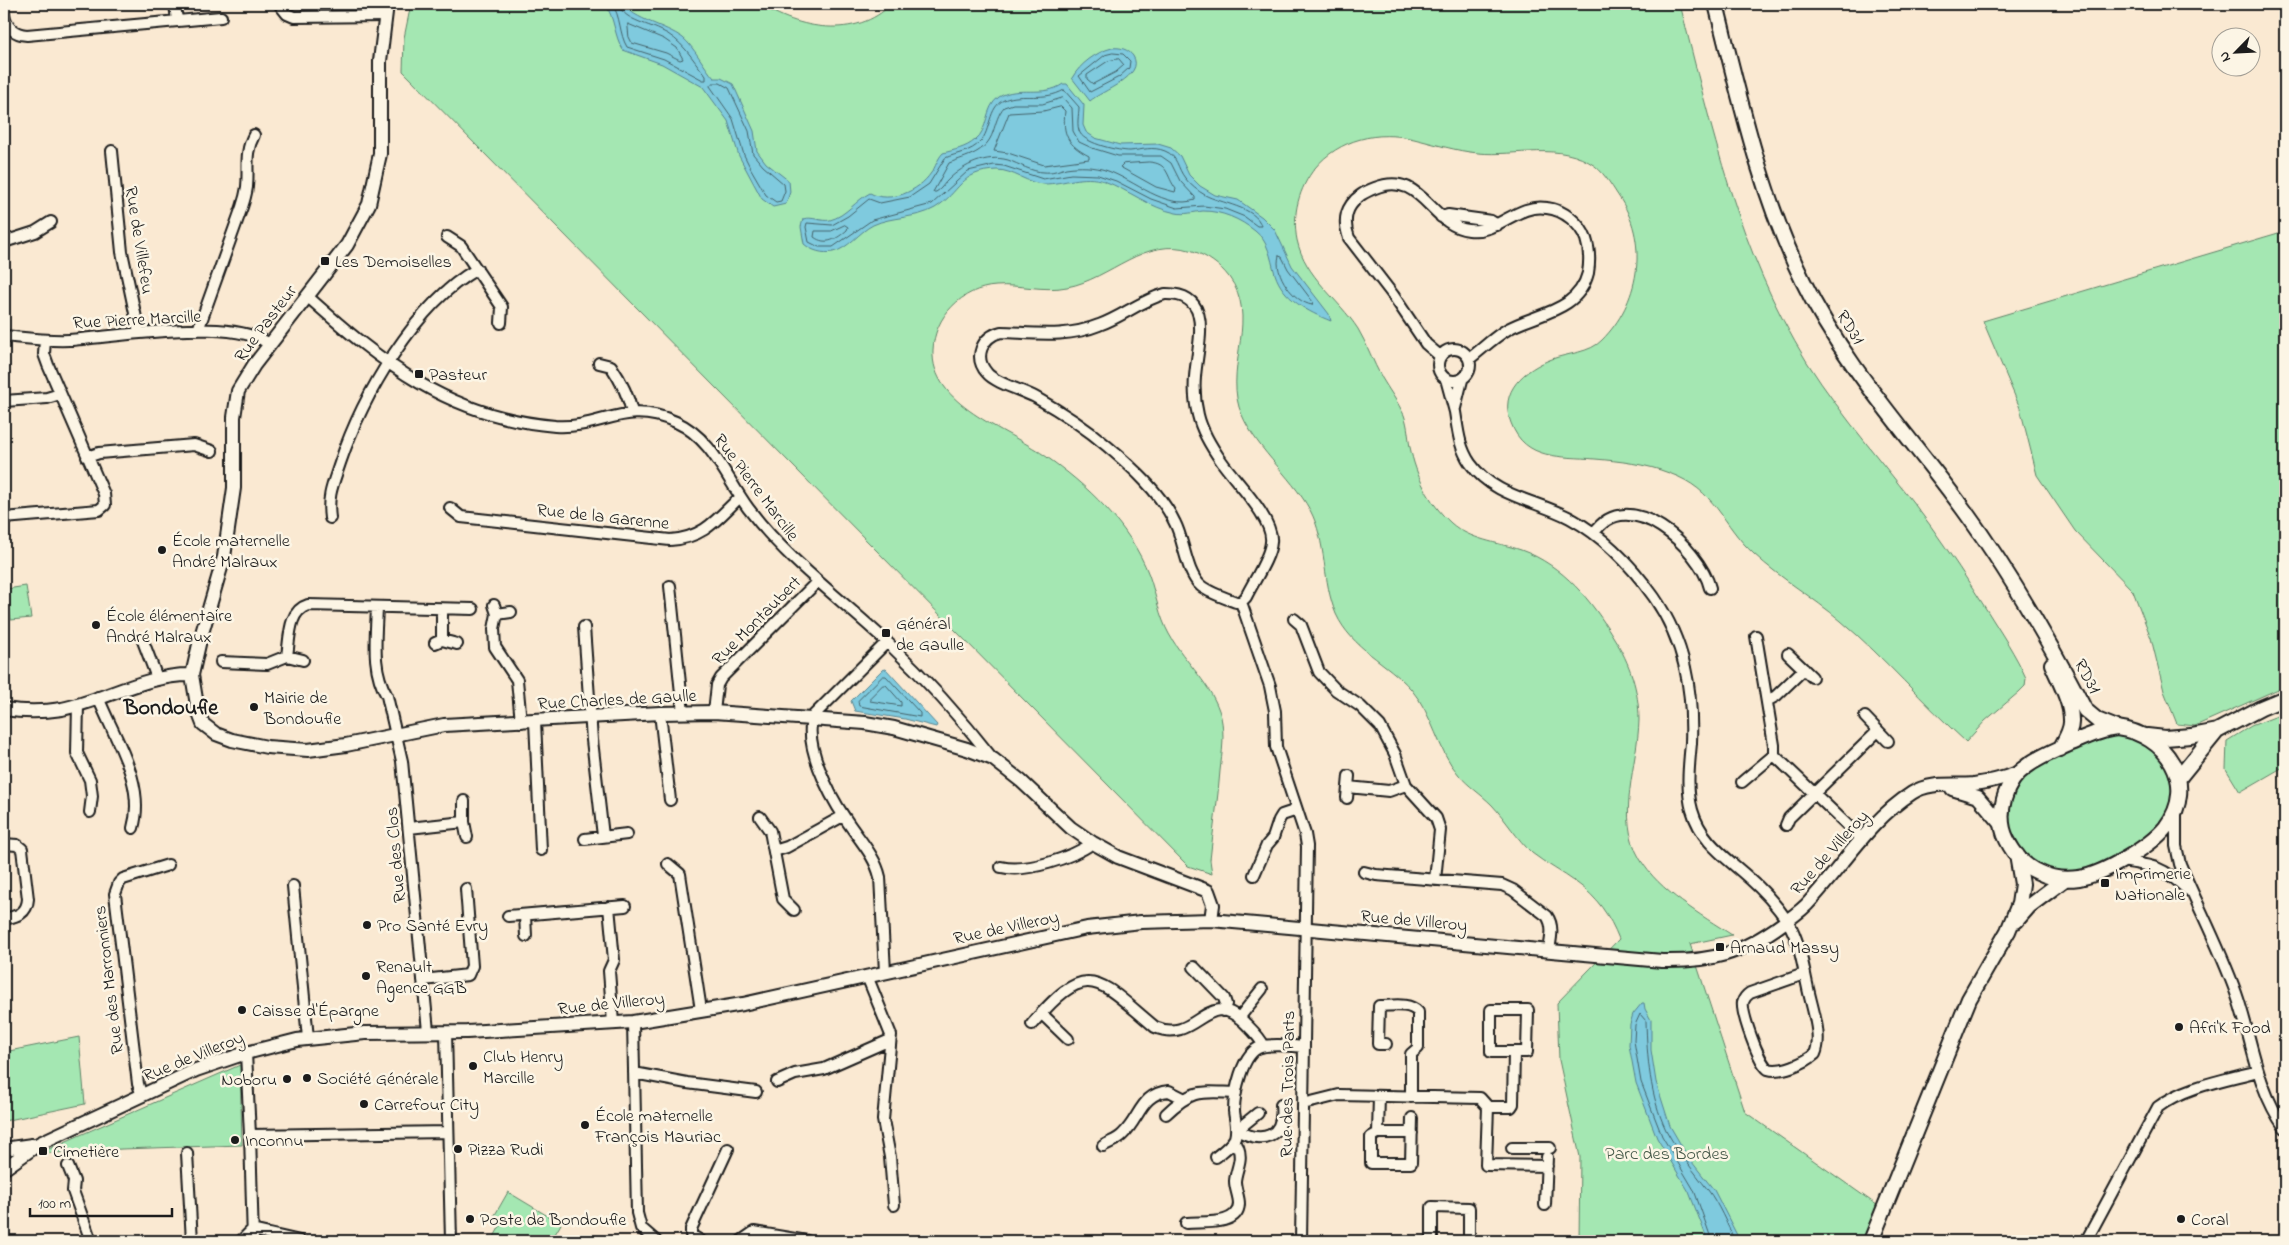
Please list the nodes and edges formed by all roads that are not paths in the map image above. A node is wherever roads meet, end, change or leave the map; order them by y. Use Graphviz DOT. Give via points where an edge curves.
graph roads {
  1 [pos="176,4"];
  2 [pos="279,4"];
  3 [pos="1716,4"];
  4 [pos="386,10"];
  5 [pos="4,14"];
  6 [pos="221,17"];
  7 [pos="177,21"];
  8 [pos="254,135"];
  9 [pos="112,151"];
  10 [pos="51,222"];
  11 [pos="447,237"];
  12 [pos="4,242"];
  13 [pos="477,269"];
  14 [pos="307,296"];
  15 [pos="501,323"];
  16 [pos="198,330"];
  17 [pos="139,332"];
  18 [pos="4,336"];
  19 [pos="45,340"];
  20 [pos="269,344"];
  21 [pos="1440,356"];
  22 [pos="1469,359"];
  23 [pos="599,363"];
  24 [pos="388,364"];
  25 [pos="1446,379"];
  26 [pos="1462,380"];
  27 [pos="60,394"];
  28 [pos="4,401"];
  29 [pos="632,412"];
  30 [pos="1454,412"];
  31 [pos="212,451"];
  32 [pos="87,457"];
  33 [pos="740,497"];
  34 [pos="450,508"];
  35 [pos="4,518"];
  36 [pos="330,518"];
  37 [pos="1594,533"];
  38 [pos="818,581"];
  39 [pos="670,586"];
  40 [pos="1710,588"];
  41 [pos="1241,602"];
  42 [pos="377,607"];
  43 [pos="442,609"];
  44 [pos="473,609"];
  45 [pos="511,612"];
  46 [pos="1294,619"];
  47 [pos="584,627"];
  48 [pos="2039,628"];
  49 [pos="1756,636"];
  50 [pos="143,640"];
  51 [pos="887,642"];
  52 [pos="458,644"];
  53 [pos="1788,654"];
  54 [pos="287,656"];
  55 [pos="304,660"];
  56 [pos="220,662"];
  57 [pos="192,675"];
  58 [pos="157,678"];
  59 [pos="98,697"];
  60 [pos="2285,698"];
  61 [pos="1767,700"];
  62 [pos="78,704"];
  63 [pos="4,709"];
  64 [pos="714,712"];
  65 [pos="660,713"];
  66 [pos="683,713"];
  67 [pos="592,717"];
  68 [pos="1865,717"];
  69 [pos="812,720"];
  70 [pos="535,721"];
  71 [pos="521,722"];
  72 [pos="2117,728"];
  73 [pos="1878,731"];
  74 [pos="2217,731"];
  75 [pos="397,735"];
  76 [pos="2146,736"];
  77 [pos="1888,741"];
  78 [pos="2060,749"];
  79 [pos="1774,755"];
  80 [pos="993,759"];
  81 [pos="2018,773"];
  82 [pos="2178,779"];
  83 [pos="1742,782"];
  84 [pos="1406,785"];
  85 [pos="1940,786"];
  86 [pos="1815,793"];
  87 [pos="672,794"];
  88 [pos="1347,798"];
  89 [pos="464,800"];
  90 [pos="2177,804"];
  91 [pos="1297,810"];
  92 [pos="90,812"];
  93 [pos="843,816"];
  94 [pos="760,817"];
  95 [pos="464,822"];
  96 [pos="1786,825"];
  97 [pos="2002,826"];
  98 [pos="133,828"];
  99 [pos="409,828"];
  100 [pos="627,834"];
  101 [pos="603,836"];
  102 [pos="467,837"];
  103 [pos="585,839"];
  104 [pos="1862,839"];
  105 [pos="1093,843"];
  106 [pos="4,844"];
  107 [pos="541,850"];
  108 [pos="774,851"];
  109 [pos="2017,856"];
  110 [pos="2119,861"];
  111 [pos="668,864"];
  112 [pos="168,865"];
  113 [pos="1001,868"];
  114 [pos="1364,872"];
  115 [pos="1254,875"];
  116 [pos="2065,878"];
  117 [pos="1435,880"];
  118 [pos="293,886"];
  119 [pos="466,889"];
  120 [pos="2194,896"];
  121 [pos="625,906"];
  122 [pos="610,907"];
  123 [pos="794,910"];
  124 [pos="525,915"];
  125 [pos="508,916"];
  126 [pos="4,919"];
  127 [pos="1211,920"];
  128 [pos="1787,920"];
  129 [pos="1306,928"];
  130 [pos="2008,931"];
  131 [pos="526,936"];
  132 [pos="1549,950"];
  133 [pos="1194,967"];
  134 [pos="885,972"];
  135 [pos="1804,974"];
  136 [pos="867,976"];
  137 [pos="423,980"];
  138 [pos="1262,989"];
  139 [pos="701,1010"];
  140 [pos="1223,1010"];
  141 [pos="1041,1013"];
  142 [pos="1239,1018"];
  143 [pos="633,1022"];
  144 [pos="613,1023"];
  145 [pos="1032,1024"];
  146 [pos="428,1032"];
  147 [pos="446,1032"];
  148 [pos="308,1038"];
  149 [pos="1068,1039"];
  150 [pos="890,1040"];
  151 [pos="1386,1044"];
  152 [pos="1264,1046"];
  153 [pos="1304,1047"];
  154 [pos="1514,1052"];
  155 [pos="246,1053"];
  156 [pos="2258,1071"];
  157 [pos="634,1073"];
  158 [pos="777,1082"];
  159 [pos="756,1092"];
  160 [pos="1236,1092"];
  161 [pos="142,1096"];
  162 [pos="1379,1096"];
  163 [pos="1410,1097"];
  164 [pos="1184,1098"];
  165 [pos="1303,1104"];
  166 [pos="1281,1105"];
  167 [pos="1488,1107"];
  168 [pos="1258,1113"];
  169 [pos="1166,1114"];
  170 [pos="1412,1118"];
  171 [pos="2285,1128"];
  172 [pos="1237,1130"];
  173 [pos="448,1132"];
  174 [pos="1378,1133"];
  175 [pos="1412,1133"];
  176 [pos="250,1135"];
  177 [pos="40,1143"];
  178 [pos="1232,1144"];
  179 [pos="1103,1146"];
  180 [pos="1512,1148"];
  181 [pos="1532,1148"];
  182 [pos="4,1149"];
  183 [pos="728,1149"];
  184 [pos="186,1153"];
  185 [pos="1548,1157"];
  186 [pos="1216,1158"];
  187 [pos="68,1166"];
  188 [pos="1532,1166"];
  189 [pos="4,1167"];
  190 [pos="894,1205"];
  191 [pos="1546,1205"];
  192 [pos="1186,1223"];
  193 [pos="253,1236"];
  194 [pos="91,1241"];
  195 [pos="192,1241"];
  196 [pos="241,1241"];
  197 [pos="300,1241"];
  198 [pos="451,1241"];
  199 [pos="656,1241"];
  200 [pos="701,1241"];
  201 [pos="741,1241"];
  202 [pos="807,1241"];
  203 [pos="1301,1241"];
  204 [pos="1432,1241"];
  205 [pos="1469,1241"];
  206 [pos="1871,1241"];
  207 [pos="2086,1241"];
  1 -- 7 [label="street"];
  2 -- 4 [label="street" via="294,17"];
  3 -- 48 [label="main road, RD31 / RD31" via="1763,186 1804,283 1853,366 1991,547"];
  4 -- 14 [label="street, Rue Pasteur" via="380,61 380,154 374,187 355,232"];
  5 -- 7 [label="street" via="9,27 18,34 27,35"];
  6 -- 7 [label="street"];
  8 -- 16 [label="street" via="246,157 247,186 242,207"];
  9 -- 17 [label="street, Rue de Villefeu" via="122,252"];
  10 -- 12 [label="street" via="35,232"];
  11 -- 13 [label="street" via="461,246"];
  13 -- 15 [label="street" via="502,307"];
  13 -- 24 [label="street" via="458,282 415,324"];
  14 -- 20 [label="street, Rue Pasteur"];
  14 -- 24 [label="street, Rue Pierre Marcille"];
  16 -- 17 [label="street, Rue Pierre Marcille"];
  16 -- 20 [label="street, Rue Pierre Marcille" via="253,336"];
  17 -- 19 [label="street, Rue Pierre Marcille"];
  18 -- 19 [label="street, Rue Pierre Marcille"];
  19 -- 27 [label="street" via="44,354"];
  20 -- 57 [label="street, Rue Pasteur" via="238,391 234,417 234,488 224,557"];
  21 -- 22 [label="street" via="1455,349 1461,350"];
  21 -- 22 [label="street" via="1426,344 1349,238 1346,228 1349,208 1371,190 1390,185 1417,192 1441,217 1462,229 1479,231 1529,208 1547,208 1565,214 1580,227 1590,255 1588,270 1583,285 1570,301 1552,312 1509,328"];
  21 -- 25 [label="street" via="1437,366"];
  22 -- 26 [label="street" via="1469,370"];
  23 -- 29 [label="street" via="611,366 628,395"];
  24 -- 29 [label="street, Rue Pierre Marcille" via="436,393 494,415 556,426"];
  24 -- 36 [label="street" via="347,442 328,501"];
  25 -- 26 [label="street" via="1451,382"];
  25 -- 30 [label="street"];
  26 -- 30 [label="street"];
  27 -- 28 [label="street"];
  27 -- 32 [label="street"];
  29 -- 33 [label="street, Rue Pierre Marcille" via="658,414 693,432 716,456"];
  30 -- 37 [label="street" via="1463,451 1480,474 1506,492 1554,511"];
  31 -- 32 [label="street" via="194,444"];
  32 -- 35 [label="street" via="104,494 103,508"];
  33 -- 34 [label="street, Rue de la Garenne" via="692,538 670,540 461,517"];
  33 -- 38 [label="street, Rue Pierre Marcille" via="776,543"];
  37 -- 40 [label="street" via="1601,523 1615,516 1632,515 1648,519 1669,533 1694,558 1707,575"];
  37 -- 128 [label="street" via="1621,557 1654,598 1682,651 1691,698 1688,789 1699,829 1710,845 1750,879"];
  38 -- 51 [label="street, Rue Pierre Marcille"];
  38 -- 64 [label="street, Rue Montaubert" via="721,678 717,685"];
  39 -- 66 [label="street"];
  41 -- 41 [label="street" via="1269,550 1271,534 1265,520 1222,463 1203,430 1194,380 1201,326 1197,309 1190,301 1175,294 1165,294 1084,331 1046,335 1001,332 987,338 980,351 986,373 1059,411 1108,446 1165,506 1175,522 1193,574 1202,586"];
  41 -- 91 [label="street, Rue des Trois Parts" via="1270,686 1275,711 1276,747"];
  42 -- 43 [label="street"];
  42 -- 54 [label="street" via="302,607 294,615"];
  42 -- 75 [label="street, Rue des Clos" via="376,667"];
  43 -- 44 [label="street"];
  43 -- 52 [label="street" via="439,641"];
  45 -- 71 [label="street" via="495,610 495,647 517,680"];
  46 -- 84 [label="street" via="1301,625 1314,661 1326,681 1360,706 1380,726"];
  47 -- 67 [label="street"];
  48 -- 72 [label="main road, RD31 / RD31" via="2085,710 2097,720"];
  48 -- 78 [label="main road, RD31 / RD31" via="2072,720"];
  49 -- 61 [label="street"];
  50 -- 58 [label="street"];
  51 -- 69 [label="street" via="821,707"];
  51 -- 80 [label="street, Rue Pierre Marcille"];
  53 -- 61 [label="street" via="1808,673"];
  54 -- 55 [label="street"];
  54 -- 56 [label="street" via="267,664"];
  57 -- 58 [label="street"];
  57 -- 75 [label="street, Rue Charles de Gaulle" via="203,724 232,740 308,750"];
  58 -- 59 [label="street"];
  59 -- 62 [label="street"];
  59 -- 98 [label="street" via="121,747 132,781 137,812"];
  60 -- 74 [label="main road"];
  61 -- 79 [label="street"];
  62 -- 63 [label="street" via="48,711"];
  62 -- 92 [label="street" via="77,753 90,780"];
  64 -- 66 [label="street, Rue Charles de Gaulle"];
  64 -- 69 [label="street, Rue Charles de Gaulle"];
  65 -- 66 [label="street, Rue Charles de Gaulle"];
  65 -- 67 [label="street, Rue Charles de Gaulle"];
  65 -- 87 [label="street"];
  67 -- 70 [label="street, Rue Charles de Gaulle"];
  67 -- 101 [label="street"];
  68 -- 73 [label="street"];
  69 -- 80 [label="street, Rue Charles de Gaulle" via="894,728"];
  69 -- 93 [label="street" via="811,741 817,761"];
  70 -- 71 [label="street, Rue Charles de Gaulle"];
  70 -- 107 [label="street"];
  71 -- 75 [label="street, Rue Charles de Gaulle" via="444,725"];
  72 -- 76 [label="main road"];
  72 -- 78 [label="main road" via="2096,732"];
  73 -- 77 [label="street"];
  73 -- 86 [label="street"];
  74 -- 76 [label="main road" via="2165,738"];
  74 -- 82 [label="main road"];
  75 -- 99 [label="street, Rue des Clos"];
  76 -- 82 [label="main road" via="2170,758"];
  78 -- 81 [label="main road" via="2025,766"];
  79 -- 83 [label="street"];
  79 -- 86 [label="street"];
  80 -- 105 [label="street, Rue Charles de Gaulle"];
  81 -- 85 [label="street, Rue de Villeroy" via="1998,780"];
  81 -- 97 [label="main road" via="2004,798"];
  82 -- 90 [label="main road"];
  84 -- 88 [label="street" via="1389,791 1348,782"];
  84 -- 117 [label="street" via="1439,824"];
  85 -- 97 [label="street, Rue de Villeroy" via="1978,797"];
  85 -- 104 [label="street, Rue de Villeroy" via="1931,785 1914,791"];
  86 -- 96 [label="street"];
  86 -- 104 [label="street"];
  89 -- 95 [label="street"];
  90 -- 110 [label="main road" via="2158,836"];
  90 -- 120 [label="street" via="2176,846"];
  91 -- 115 [label="street" via="1282,815"];
  91 -- 129 [label="street, Rue des Trois Parts" via="1307,846"];
  93 -- 108 [label="street"];
  93 -- 134 [label="street" via="877,866 880,877"];
  94 -- 108 [label="street" via="770,831"];
  95 -- 99 [label="street"];
  95 -- 102 [label="street"];
  97 -- 109 [label="main road"];
  99 -- 137 [label="street, Rue des Clos"];
  100 -- 101 [label="street"];
  101 -- 103 [label="street"];
  104 -- 128 [label="street, Rue de Villeroy" via="1812,900"];
  105 -- 113 [label="street" via="1069,856 1014,870"];
  105 -- 127 [label="street, Rue Charles de Gaulle" via="1118,857 1208,891 1213,905"];
  106 -- 126 [label="street" via="17,845 22,849 28,906 17,916"];
  108 -- 123 [label="street" via="783,900"];
  109 -- 116 [label="main road" via="2038,872"];
  109 -- 130 [label="main road" via="2022,884 2019,904"];
  110 -- 116 [label="main road" via="2093,874"];
  110 -- 120 [label="street" via="2164,870"];
  111 -- 139 [label="street" via="680,874"];
  112 -- 161 [label="street, Rue des Marronniers" via="123,879 114,894"];
  114 -- 117 [label="street"];
  116 -- 130 [label="main road" via="2029,906"];
  117 -- 132 [label="street" via="1502,885 1513,890 1550,921"];
  118 -- 148 [label="street"];
  119 -- 137 [label="street" via="472,966 468,975"];
  120 -- 156 [label="street" via="2226,965"];
  121 -- 122 [label="street"];
  122 -- 124 [label="street"];
  122 -- 144 [label="street" via="614,960 609,971"];
  124 -- 125 [label="street"];
  124 -- 131 [label="street"];
  127 -- 129 [label="street, Rue de Villeroy"];
  127 -- 134 [label="street, Rue de Villeroy" via="1141,922 1087,928"];
  128 -- 132 [label="street, Rue de Villeroy" via="1747,946 1698,960"];
  128 -- 135 [label="street" via="1795,936"];
  129 -- 132 [label="street, Rue de Villeroy"];
  129 -- 153 [label="street, Rue des Trois Parts"];
  130 -- 206 [label="main road" via="1969,999"];
  133 -- 140 [label="street" via="1224,998"];
  134 -- 136 [label="street, Rue de Villeroy"];
  135 -- 135 [label="street" via="1816,1026 1817,1049 1805,1061 1768,1069 1760,1062 1743,1008 1745,999 1750,993"];
  136 -- 139 [label="street, Rue de Villeroy" via="743,1004"];
  136 -- 150 [label="street" via="890,1029"];
  137 -- 146 [label="street, Rue des Clos"];
  138 -- 142 [label="street"];
  139 -- 143 [label="street, Rue de Villeroy"];
  140 -- 141 [label="street" via="1207,1014 1181,1030 1164,1031 1106,987 1096,982 1085,982 1063,991"];
  140 -- 142 [label="street"];
  141 -- 145 [label="street"];
  141 -- 149 [label="street"];
  142 -- 152 [label="street" via="1259,1036"];
  143 -- 144 [label="street, Rue de Villeroy"];
  143 -- 157 [label="street"];
  144 -- 147 [label="street, Rue de Villeroy"];
  146 -- 147 [label="street, Rue de Villeroy"];
  146 -- 148 [label="street, Rue de Villeroy"];
  147 -- 173 [label="street"];
  148 -- 155 [label="street, Rue de Villeroy"];
  150 -- 158 [label="street" via="824,1069 796,1074"];
  150 -- 190 [label="street" via="883,1120"];
  151 -- 163 [label="street" via="1378,1044 1379,1006 1415,1008 1418,1012 1418,1048 1411,1054"];
  152 -- 153 [label="street"];
  152 -- 160 [label="street" via="1248,1056"];
  153 -- 165 [label="street, Rue des Trois Parts"];
  154 -- 154 [label="street" via="1527,1052 1528,1010 1491,1010 1491,1052"];
  154 -- 167 [label="street" via="1513,1104 1511,1107"];
  155 -- 161 [label="street, Rue de Villeroy" via="196,1070"];
  155 -- 176 [label="street"];
  156 -- 171 [label="street" via="2275,1114"];
  156 -- 207 [label="street" via="2184,1092 2158,1107"];
  157 -- 159 [label="street"];
  157 -- 199 [label="street" via="637,1213 641,1228"];
  160 -- 164 [label="street" via="1199,1092"];
  160 -- 172 [label="street" via="1234,1112"];
  161 -- 177 [label="street, Rue de Villeroy"];
  162 -- 163 [label="street"];
  162 -- 165 [label="street" via="1339,1095"];
  162 -- 174 [label="street"];
  163 -- 167 [label="street" via="1480,1098"];
  164 -- 169 [label="street"];
  164 -- 179 [label="street" via="1169,1091 1152,1095 1123,1134"];
  165 -- 203 [label="street, Rue des Trois Parts"];
  166 -- 172 [label="street" via="1281,1123 1272,1134 1253,1138"];
  167 -- 188 [label="street" via="1486,1165"];
  168 -- 172 [label="street"];
  170 -- 175 [label="street"];
  172 -- 178 [label="street"];
  173 -- 176 [label="street"];
  173 -- 198 [label="street"];
  174 -- 175 [label="street"];
  174 -- 175 [label="street" via="1371,1137 1371,1162 1411,1163"];
  176 -- 193 [label="street"];
  177 -- 182 [label="street, Rue de Villeroy"];
  177 -- 189 [label="street, Rue de Villeroy"];
  178 -- 186 [label="street"];
  178 -- 192 [label="street" via="1238,1147 1240,1157 1235,1181 1238,1210 1230,1218"];
  180 -- 181 [label="street"];
  181 -- 185 [label="street"];
  181 -- 188 [label="street"];
  183 -- 200 [label="street" via="691,1229 691,1234"];
  184 -- 195 [label="street"];
  185 -- 188 [label="street"];
  185 -- 191 [label="street"];
  187 -- 194 [label="street"];
  193 -- 196 [label="street"];
  193 -- 197 [label="street"];
  201 -- 202 [label="street" via="754,1232"];
  204 -- 205 [label="street" via="1432,1207 1469,1208"];
}
